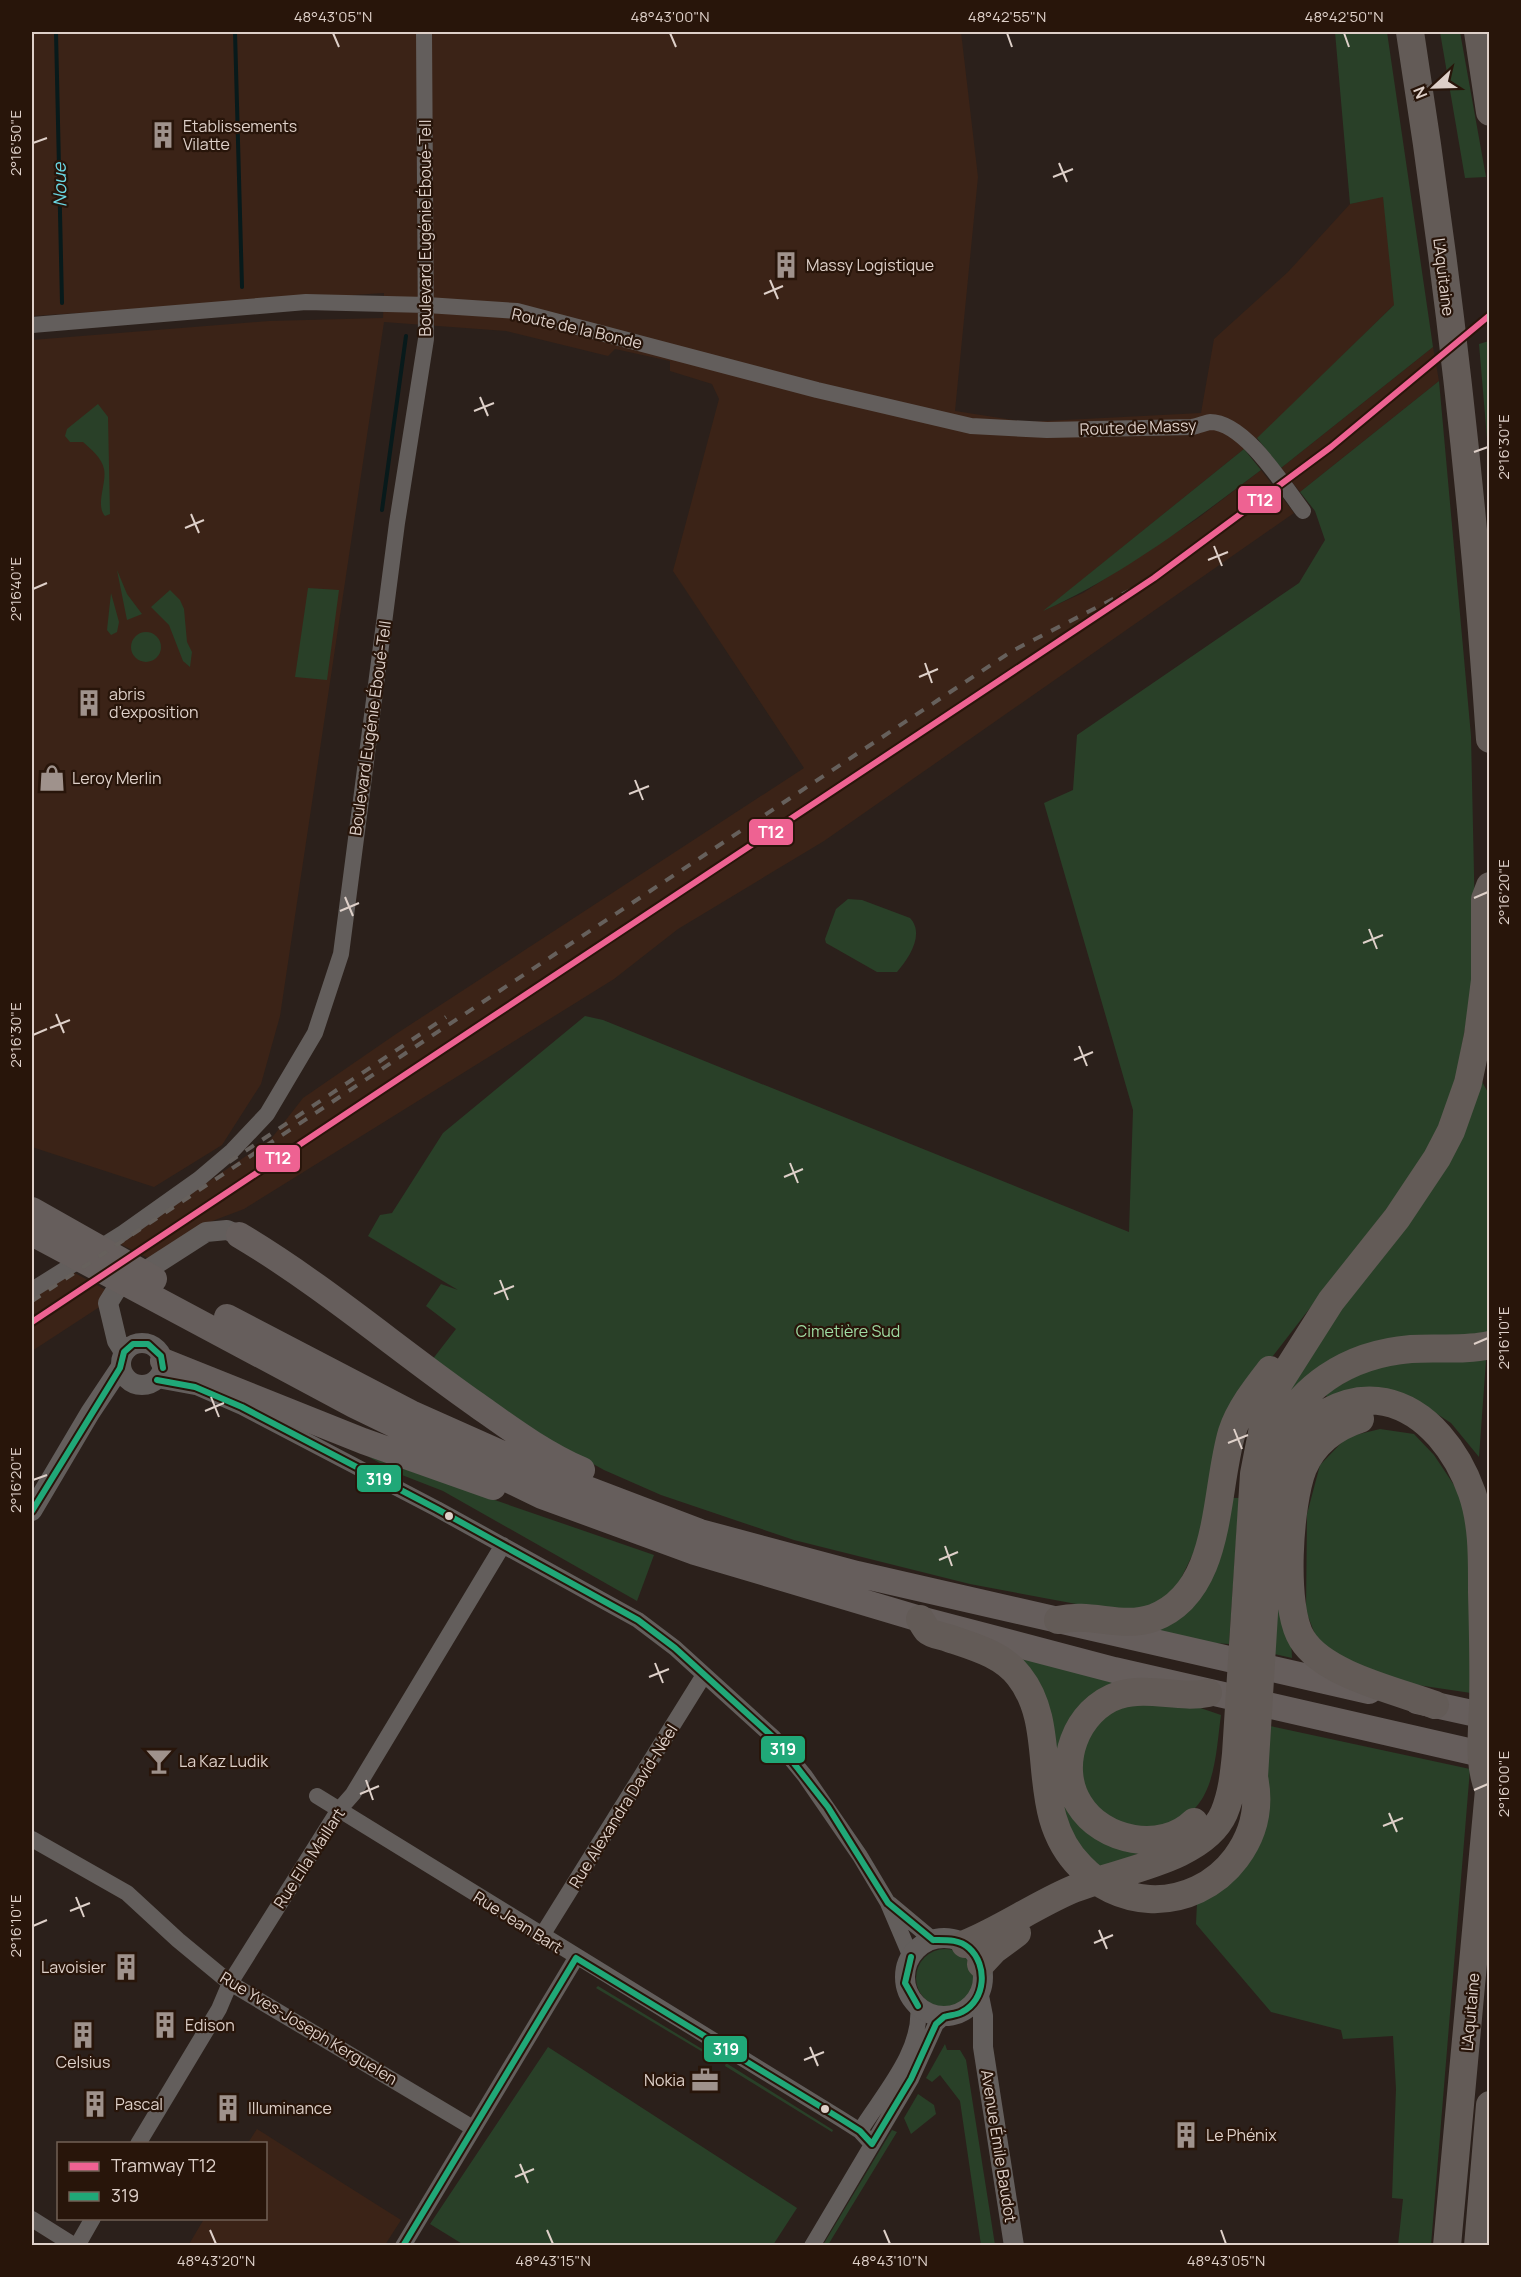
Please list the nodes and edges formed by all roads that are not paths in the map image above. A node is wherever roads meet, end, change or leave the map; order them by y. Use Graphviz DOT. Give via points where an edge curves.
graph roads {
  1 [pos="424,32"];
  2 [pos="1410,32"];
  3 [pos="1478,32"];
  4 [pos="1490,112"];
  5 [pos="427,305"];
  6 [pos="32,325"];
  7 [pos="971,426"];
  8 [pos="1303,511"];
  9 [pos="1490,739"];
  10 [pos="1490,886"];
  11 [pos="32,1210"];
  12 [pos="32,1233"];
  13 [pos="239,1235"];
  14 [pos="80,1248"];
  15 [pos="149,1286"];
  16 [pos="32,1290"];
  17 [pos="1331,1301"];
  18 [pos="1490,1345"];
  19 [pos="126,1355"];
  20 [pos="161,1370"];
  21 [pos="134,1384"];
  22 [pos="98,1402"];
  23 [pos="1426,1424"];
  24 [pos="542,1496"];
  25 [pos="32,1511"];
  26 [pos="700,1532"];
  27 [pos="1269,1544"];
  28 [pos="503,1545"];
  29 [pos="920,1619"];
  30 [pos="1058,1620"];
  31 [pos="704,1675"];
  32 [pos="1239,1690"];
  33 [pos="1208,1693"];
  34 [pos="1435,1705"];
  35 [pos="1490,1717"];
  36 [pos="1490,1756"];
  37 [pos="1254,1777"];
  38 [pos="1490,1779"];
  39 [pos="1489,1791"];
  40 [pos="317,1796"];
  41 [pos="338,1811"];
  42 [pos="32,1839"];
  43 [pos="888,1902"];
  44 [pos="540,1936"];
  45 [pos="933,1940"];
  46 [pos="973,1954"];
  47 [pos="911,1957"];
  48 [pos="576,1958"];
  49 [pos="230,1983"];
  50 [pos="979,1996"];
  51 [pos="918,2006"];
  52 [pos="951,2016"];
  53 [pos="983,2047"];
  54 [pos="1490,2105"];
  55 [pos="473,2128"];
  56 [pos="860,2131"];
  57 [pos="139,2142"];
  58 [pos="872,2144"];
  59 [pos="32,2219"];
  60 [pos="92,2220"];
  61 [pos="76,2246"];
  62 [pos="403,2246"];
  63 [pos="812,2246"];
  64 [pos="1014,2246"];
  65 [pos="1447,2246"];
  66 [pos="1478,2246"];
  1 -- 5 [label="street, Boulevard Eugénie Éboué-Tell"];
  2 -- 9 [label="highway, L'Aquitaine" via="1462,417"];
  3 -- 4 [label="highway"];
  5 -- 6 [label="street, Route de la Bonde" via="306,302"];
  5 -- 7 [label="street, Route de la Bonde" via="517,311"];
  5 -- 16 [label="street, Boulevard Eugénie Éboué-Tell" via="426,339 397,523 341,954 315,1033 267,1114 232,1151 123,1233"];
  7 -- 8 [label="street, Route de Massy" via="1047,430 1192,427 1212,422 1231,429 1257,450"];
  10 -- 17 [label="highway" via="1485,899 1485,980 1478,1035 1454,1123 1437,1158 1397,1218"];
  11 -- 14 [label="main road"];
  12 -- 14 [label="main road"];
  13 -- 19 [label="street" via="226,1230 206,1232 116,1290 108,1303"];
  13 -- 26 [label="main road" via="281,1261 551,1456 679,1511"];
  14 -- 15 [label="main road"];
  15 -- 24 [label="main road" via="354,1405"];
  15 -- 26 [label="main road" via="411,1413 555,1477"];
  17 -- 30 [label="highway" via="1312,1318 1263,1379 1240,1415 1223,1466 1210,1547 1195,1584 1183,1598 1154,1617 1137,1622 1078,1615"];
  17 -- 32 [label="highway" via="1267,1407 1258,1446"];
  18 -- 27 [label="highway" via="1413,1349 1363,1358 1343,1366 1305,1395 1279,1431 1271,1454 1265,1533"];
  19 -- 20 [label="street" via="148,1344 157,1349"];
  19 -- 21 [label="street" via="123,1376"];
  19 -- 22 [label="street"];
  20 -- 21 [label="street" via="151,1384"];
  20 -- 24 [label="main road" via="520,1496"];
  20 -- 28 [label="street" via="242,1407"];
  21 -- 22 [label="street"];
  22 -- 25 [label="street"];
  23 -- 27 [label="highway" via="1399,1405 1381,1401 1337,1407 1314,1420 1296,1435 1283,1457 1276,1481"];
  23 -- 34 [label="highway" via="1366,1416 1327,1435 1314,1450 1298,1488 1290,1592 1302,1639 1316,1655 1334,1668"];
  23 -- 39 [label="highway" via="1440,1436 1464,1472 1479,1521 1484,1674 1482,1773"];
  24 -- 29 [label="main road" via="695,1552"];
  26 -- 30 [label="main road" via="857,1574"];
  27 -- 37 [label="highway"];
  28 -- 31 [label="street" via="638,1620"];
  28 -- 41 [label="street, Rue Ella Maillart" via="353,1794"];
  29 -- 33 [label="main road"];
  29 -- 37 [label="highway" via="928,1631 1003,1660 1023,1680 1036,1707 1052,1821 1071,1857 1099,1883 1116,1892 1155,1899 1194,1891 1212,1882 1234,1860 1250,1833 1258,1796"];
  30 -- 34 [label="main road"];
  31 -- 43 [label="street" via="774,1738 805,1776"];
  31 -- 44 [label="street, Rue Alexandra David-Néel"];
  32 -- 33 [label="highway" via="1228,1718 1216,1794 1210,1806 1176,1836 1135,1840 1104,1828 1079,1805 1069,1772 1071,1753 1074,1737 1091,1712 1111,1698 1142,1690 1189,1697"];
  32 -- 46 [label="highway" via="1233,1784 1223,1815 1203,1837 1181,1853 1069,1891 1014,1917 985,1937"];
  33 -- 36 [label="main road"];
  34 -- 35 [label="main road"];
  37 -- 46 [label="highway" via="1241,1812 1210,1851 1187,1865 1077,1900 1016,1933 994,1950"];
  38 -- 39 [label="highway, L'Aquitaine"];
  39 -- 65 [label="highway, L'Aquitaine"];
  40 -- 41 [label="street, Rue Jean Bart"];
  41 -- 44 [label="street, Rue Jean Bart"];
  41 -- 49 [label="street, Rue Ella Maillart"];
  42 -- 49 [label="street, Rue Yves-Joseph Kerguelen" via="127,1893"];
  43 -- 45 [label="street"];
  43 -- 47 [label="street"];
  44 -- 48 [label="street, Rue Jean Bart"];
  45 -- 46 [label="street" via="949,1938"];
  45 -- 47 [label="street" via="920,1946"];
  46 -- 50 [label="street" via="984,1980"];
  47 -- 51 [label="street" via="905,1983"];
  48 -- 55 [label="street"];
  48 -- 56 [label="street, Rue Jean Bart"];
  49 -- 55 [label="street, Rue Yves-Joseph Kerguelen"];
  49 -- 57 [label="street, Rue Ella Maillart" via="219,2009"];
  50 -- 52 [label="street" via="973,2004"];
  50 -- 53 [label="street, Avenue Émile Baudot"];
  51 -- 52 [label="street" via="930,2014"];
  51 -- 56 [label="street" via="920,2024 914,2043"];
  52 -- 53 [label="street, Avenue Émile Baudot" via="970,2025"];
  52 -- 58 [label="street" via="936,2024 916,2069"];
  53 -- 64 [label="street, Avenue Émile Baudot"];
  54 -- 66 [label="highway"];
  55 -- 62 [label="street"];
  56 -- 58 [label="street, Rue Jean Bart"];
  58 -- 63 [label="street"];
  59 -- 61 [label="street"];
  60 -- 61 [label="street"];
}
